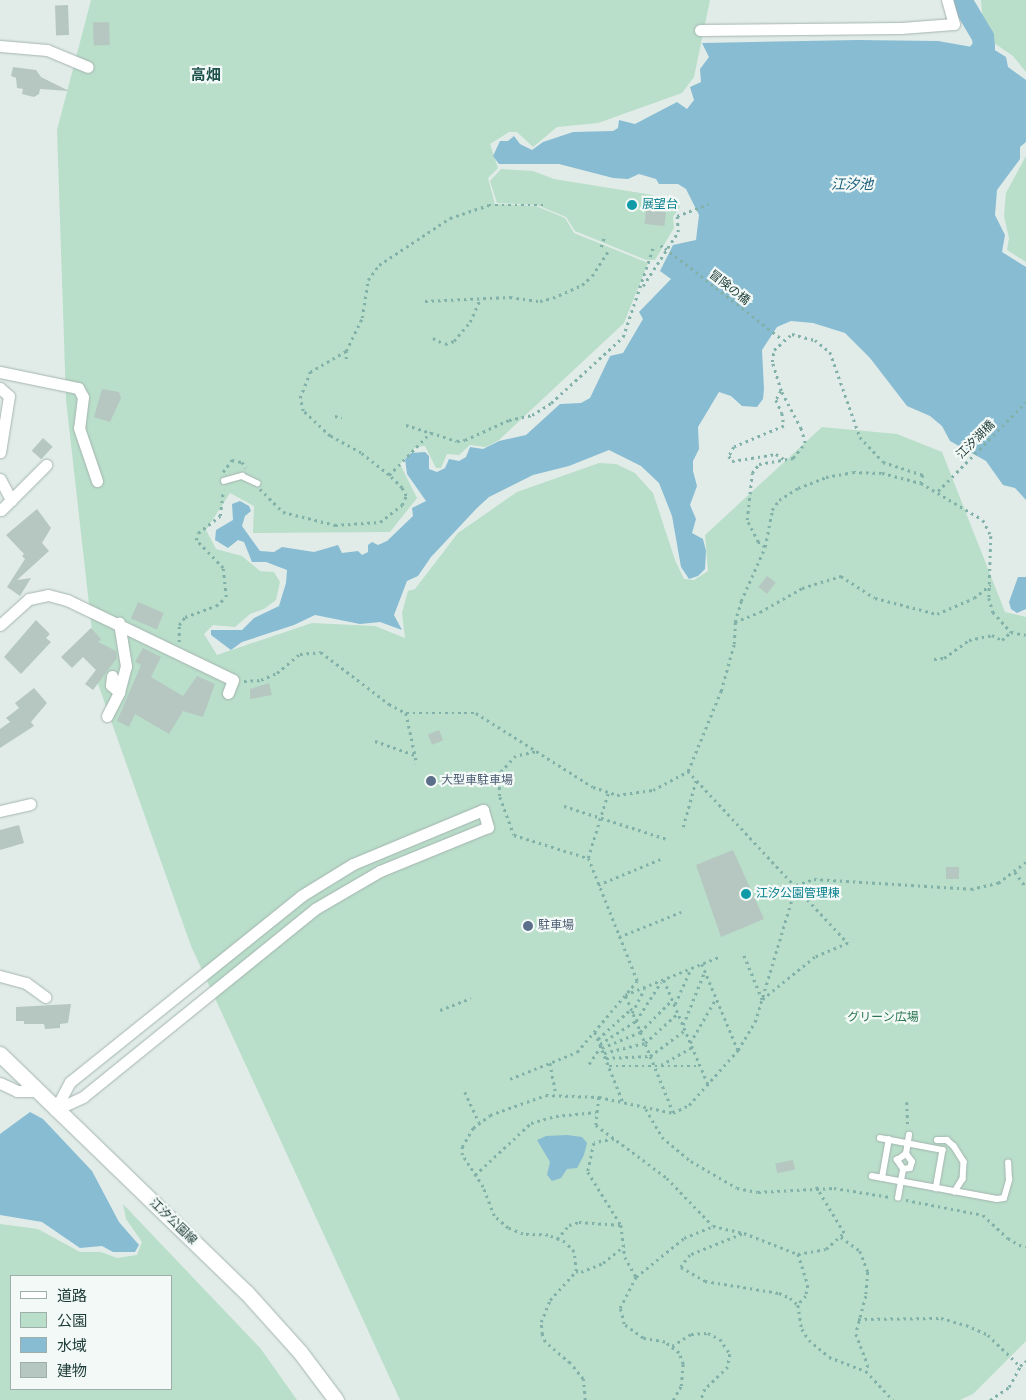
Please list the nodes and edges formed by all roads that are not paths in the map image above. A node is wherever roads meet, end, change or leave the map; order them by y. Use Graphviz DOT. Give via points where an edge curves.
graph roads {
  1 [pos="947,0"];
  2 [pos="700,30"];
  3 [pos="0,46"];
  4 [pos="88,67"];
  5 [pos="0,372"];
  6 [pos="0,388"];
  7 [pos="0,452"];
  8 [pos="46,465"];
  9 [pos="0,479"];
  10 [pos="97,481"];
  11 [pos="224,482"];
  12 [pos="257,483"];
  13 [pos="12,500"];
  14 [pos="1,510"];
  15 [pos="119,623"];
  16 [pos="0,625"];
  17 [pos="112,676"];
  18 [pos="119,692"];
  19 [pos="228,693"];
  20 [pos="107,716"];
  21 [pos="30,804"];
  22 [pos="0,811"];
  23 [pos="0,976"];
  24 [pos="45,997"];
  25 [pos="0,1054"];
  26 [pos="0,1083"];
  27 [pos="35,1091"];
  28 [pos="55,1110"];
  29 [pos="909,1135"];
  30 [pos="880,1138"];
  31 [pos="888,1140"];
  32 [pos="937,1140"];
  33 [pos="908,1143"];
  34 [pos="906,1154"];
  35 [pos="886,1159"];
  36 [pos="897,1160"];
  37 [pos="1008,1163"];
  38 [pos="903,1169"];
  39 [pos="872,1176"];
  40 [pos="882,1178"];
  41 [pos="901,1181"];
  42 [pos="936,1188"];
  43 [pos="955,1192"];
  44 [pos="898,1198"];
  45 [pos="336,1400"];
  1 -- 2 [label="street" via="954,24 901,28"];
  3 -- 4 [label="street" via="47,50"];
  5 -- 10 [label="street" via="78,388 83,397 79,428"];
  6 -- 7 [label="street" via="9,396 9,406"];
  8 -- 13 [label="street"];
  9 -- 13 [label="street"];
  11 -- 12 [label="lane" via="242,476"];
  13 -- 14 [label="street"];
  15 -- 16 [label="street" via="48,595 29,600"];
  15 -- 18 [label="street" via="126,666"];
  15 -- 19 [label="street" via="233,680"];
  17 -- 18 [label="street" via="111,685"];
  18 -- 20 [label="street"];
  21 -- 22 [label="street"];
  23 -- 24 [label="street" via="26,983"];
  25 -- 27 [label="main road, 江汐公園線"];
  26 -- 27 [label="street" via="17,1091"];
  27 -- 28 [label="main road, 江汐公園線"];
  28 -- 28 [label="street" via="70,1082 301,896 353,864 482,810 488,827 380,871 315,909 82,1097"];
  28 -- 45 [label="main road, 江汐公園線" via="246,1292 300,1352"];
  29 -- 33 [label="lane"];
  30 -- 31 [label="lane"];
  31 -- 33 [label="lane"];
  31 -- 35 [label="lane"];
  32 -- 43 [label="lane" via="947,1140 964,1162 963,1179"];
  33 -- 34 [label="lane"];
  33 -- 42 [label="lane" via="942,1150"];
  34 -- 36 [label="lane"];
  34 -- 38 [label="lane" via="912,1162 910,1168"];
  35 -- 36 [label="lane"];
  35 -- 40 [label="lane"];
  36 -- 38 [label="lane"];
  37 -- 43 [label="lane" via="1010,1180 1004,1198"];
  38 -- 41 [label="lane"];
  39 -- 40 [label="lane"];
  40 -- 41 [label="lane"];
  41 -- 42 [label="lane"];
  41 -- 44 [label="lane"];
  42 -- 43 [label="lane"];
}
